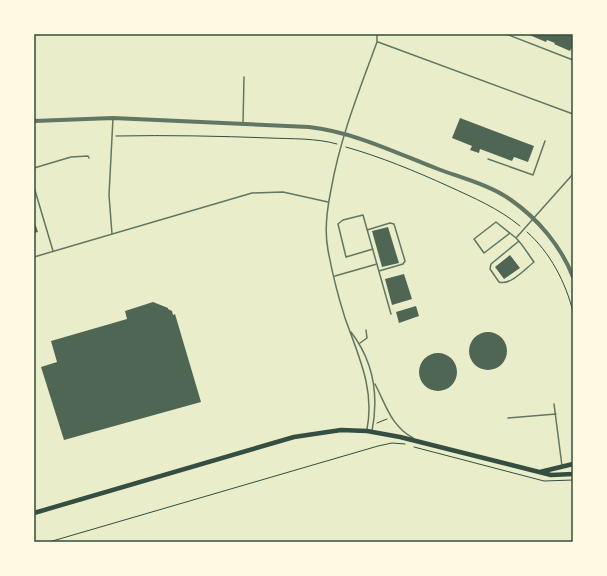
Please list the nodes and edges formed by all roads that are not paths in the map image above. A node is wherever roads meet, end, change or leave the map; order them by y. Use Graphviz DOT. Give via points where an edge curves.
graph roads {
  1 [pos="377,34"];
  2 [pos="506,34"];
  3 [pos="377,42"];
  4 [pos="573,60"];
  5 [pos="244,77"];
  6 [pos="573,114"];
  7 [pos="113,118"];
  8 [pos="34,121"];
  9 [pos="243,124"];
  10 [pos="344,134"];
  11 [pos="545,141"];
  12 [pos="88,158"];
  13 [pos="488,159"];
  14 [pos="34,168"];
  15 [pos="573,174"];
  16 [pos="34,187"];
  17 [pos="329,202"];
  18 [pos="533,218"];
  19 [pos="367,230"];
  20 [pos="510,233"];
  21 [pos="112,234"];
  22 [pos="516,238"];
  23 [pos="519,241"];
  24 [pos="373,249"];
  25 [pos="53,251"];
  26 [pos="34,257"];
  27 [pos="377,264"];
  28 [pos="379,271"];
  29 [pos="335,276"];
  30 [pos="573,277"];
  31 [pos="391,314"];
  32 [pos="366,330"];
  33 [pos="350,331"];
  34 [pos="360,343"];
  35 [pos="374,381"];
  36 [pos="554,404"];
  37 [pos="556,414"];
  38 [pos="508,418"];
  39 [pos="369,432"];
  40 [pos="418,441"];
  41 [pos="573,464"];
  42 [pos="562,466"];
  43 [pos="540,472"];
  44 [pos="573,474"];
  45 [pos="34,513"];
  1 -- 3 [label="lane"];
  2 -- 4 [label="lane"];
  3 -- 6 [label="lane"];
  3 -- 10 [label="lane"];
  5 -- 9 [label="lane"];
  7 -- 8 [label="street"];
  7 -- 9 [label="street"];
  7 -- 21 [label="lane" via="109,196"];
  9 -- 10 [label="street" via="309,127"];
  10 -- 17 [label="lane" via="339,147"];
  10 -- 18 [label="street" via="495,191"];
  11 -- 13 [label="lane" via="533,175"];
  12 -- 14 [label="lane" via="71,157"];
  15 -- 18 [label="lane"];
  16 -- 25 [label="lane"];
  17 -- 21 [label="lane" via="283,192 252,193"];
  17 -- 29 [label="lane" via="326,237"];
  18 -- 22 [label="lane"];
  18 -- 30 [label="street" via="558,248"];
  19 -- 24 [label="lane"];
  19 -- 24 [label="lane" via="363,215 343,220 338,224 346,257"];
  19 -- 28 [label="lane" via="394,224 404,255 405,261 402,264"];
  20 -- 20 [label="lane" via="496,222 474,239 484,253"];
  20 -- 22 [label="lane"];
  21 -- 25 [label="lane"];
  22 -- 23 [label="lane"];
  23 -- 23 [label="lane" via="534,262 509,281 499,282 490,269 491,264"];
  24 -- 27 [label="lane"];
  25 -- 26 [label="lane"];
  27 -- 28 [label="lane"];
  27 -- 29 [label="lane"];
  28 -- 31 [label="lane"];
  29 -- 33 [label="lane"];
  32 -- 34 [label="lane" via="367,338"];
  33 -- 34 [label="lane"];
  33 -- 39 [label="lane" via="369,391"];
  34 -- 35 [label="lane"];
  35 -- 39 [label="lane" via="377,401"];
  35 -- 40 [label="lane" via="395,424"];
  36 -- 37 [label="lane"];
  37 -- 38 [label="lane"];
  37 -- 42 [label="lane"];
  39 -- 40 [label="main road"];
  39 -- 45 [label="main road" via="341,430 294,437"];
  40 -- 43 [label="main road"];
  41 -- 42 [label="main road"];
  42 -- 43 [label="main road"];
  43 -- 44 [label="main road" via="558,476"];
}
